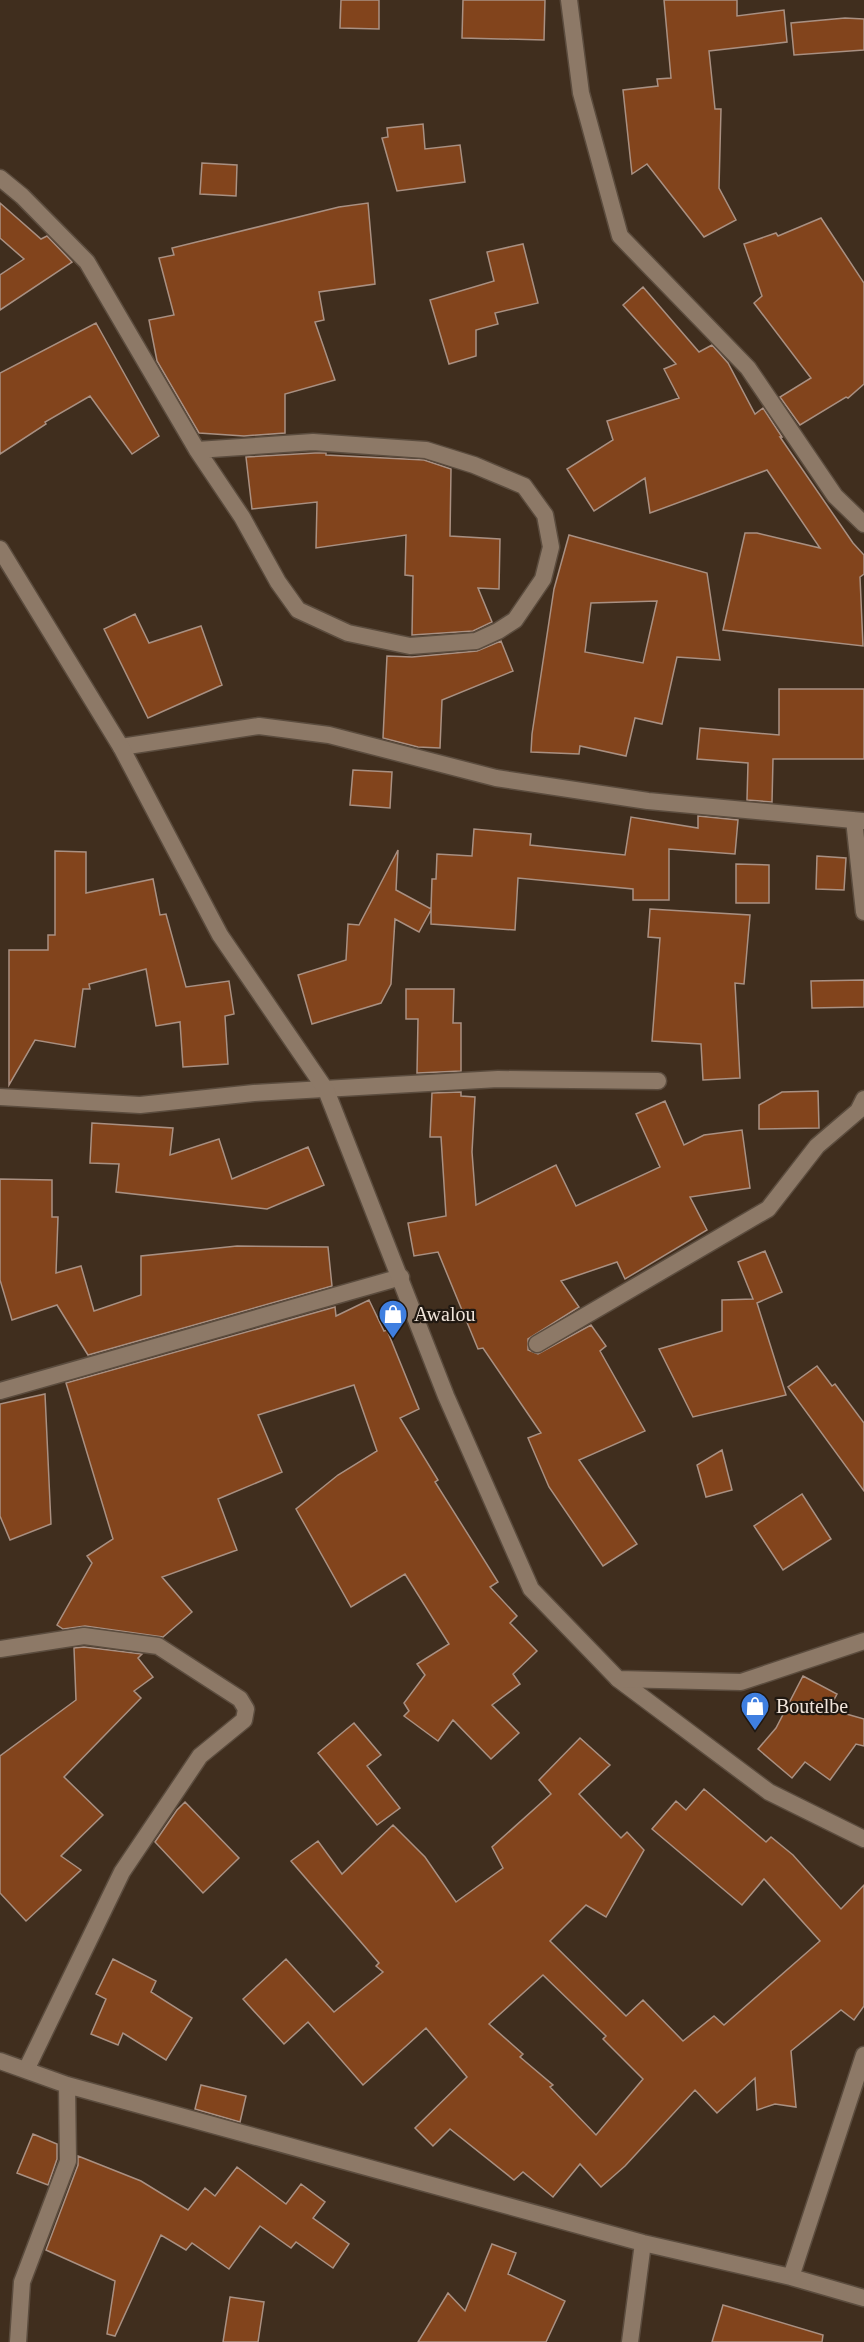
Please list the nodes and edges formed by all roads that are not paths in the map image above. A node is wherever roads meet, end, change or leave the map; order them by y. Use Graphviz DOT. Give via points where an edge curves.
graph roads {
  1 [pos="569,0"];
  2 [pos="0,178"];
  3 [pos="197,450"];
  4 [pos="864,524"];
  5 [pos="0,549"];
  6 [pos="121,747"];
  7 [pos="859,820"];
  8 [pos="864,912"];
  9 [pos="658,1081"];
  10 [pos="326,1090"];
  11 [pos="0,1097"];
  12 [pos="864,1099"];
  13 [pos="400,1277"];
  14 [pos="537,1344"];
  15 [pos="0,1391"];
  16 [pos="864,1641"];
  17 [pos="0,1649"];
  18 [pos="618,1679"];
  19 [pos="864,1839"];
  20 [pos="864,2055"];
  21 [pos="0,2061"];
  22 [pos="26,2070"];
  23 [pos="67,2085"];
  24 [pos="643,2243"];
  25 [pos="791,2277"];
  26 [pos="864,2298"];
  27 [pos="18,2342"];
  28 [pos="630,2342"];
  1 -- 4 [label="street" via="581,93 620,236 748,368 835,496"];
  2 -- 3 [label="street" via="87,262"];
  3 -- 3 [label="street" via="298,610 348,633 410,646 476,640 515,620 543,579 551,547 545,515 524,486 474,465 426,450 313,442"];
  5 -- 6 [label="street"];
  6 -- 7 [label="street" via="259,726 329,735 496,778 648,801"];
  6 -- 10 [label="street" via="220,935"];
  7 -- 8 [label="street"];
  9 -- 10 [label="street" via="498,1079"];
  10 -- 11 [label="street" via="140,1105"];
  10 -- 13 [label="street"];
  12 -- 14 [label="street" via="858,1111 818,1146 768,1209"];
  13 -- 15 [label="street"];
  13 -- 18 [label="street" via="446,1396 531,1589"];
  16 -- 18 [label="street" via="741,1682"];
  17 -- 22 [label="street" via="84,1636 158,1646 240,1699 246,1710 244,1720 200,1756 122,1872"];
  18 -- 19 [label="street" via="769,1792"];
  20 -- 25 [label="street"];
  21 -- 22 [label="street"];
  22 -- 23 [label="street"];
  23 -- 24 [label="street"];
  23 -- 27 [label="street" via="68,2160 22,2282"];
  24 -- 25 [label="street"];
  24 -- 28 [label="street"];
  25 -- 26 [label="street"];
}
